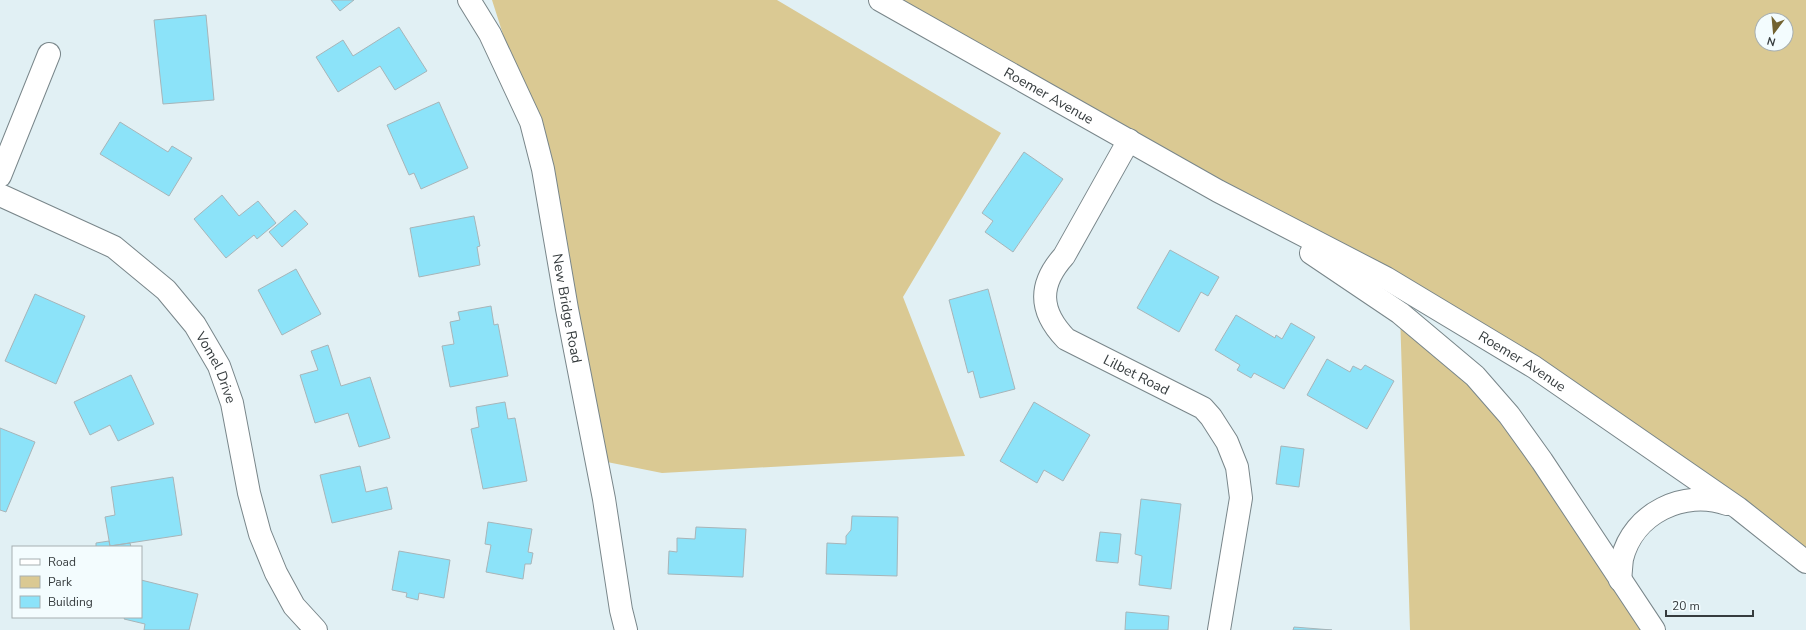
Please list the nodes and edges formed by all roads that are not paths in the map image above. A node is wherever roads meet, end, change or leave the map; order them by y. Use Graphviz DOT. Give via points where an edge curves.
graph roads {
  1 [pos="469,0"];
  2 [pos="880,0"];
  3 [pos="49,54"];
  4 [pos="1129,140"];
  5 [pos="0,176"];
  6 [pos="1218,191"];
  7 [pos="0,195"];
  8 [pos="1738,508"];
  9 [pos="1806,562"];
  10 [pos="1620,580"];
  11 [pos="313,629"];
  12 [pos="626,630"];
  13 [pos="1219,630"];
  14 [pos="1654,630"];
  1 -- 12 [label="street, New Bridge Road" via="490,34 531,122 543,169"];
  2 -- 4 [label="street, Roemer Avenue"];
  3 -- 5 [label="street"];
  4 -- 6 [label="street, Roemer Avenue"];
  4 -- 13 [label="street, Lilbet Road" via="1064,256 1052,269 1045,287 1046,307 1053,326 1066,339 1204,408 1227,442 1237,467 1241,498"];
  6 -- 8 [label="street, Roemer Avenue" via="1386,278 1528,363"];
  6 -- 10 [label="street, Roemer Avenue" via="1400,313 1475,376 1509,415 1542,461"];
  7 -- 11 [label="street, Vomel Drive" via="114,247 166,290 195,325 219,366 232,403 260,534 294,606"];
  8 -- 9 [label="street, Roemer Avenue"];
  8 -- 10 [label="street" via="1714,499 1691,499 1669,505 1650,516 1633,535 1622,558"];
  10 -- 14 [label="street, Roemer Avenue"];
}
